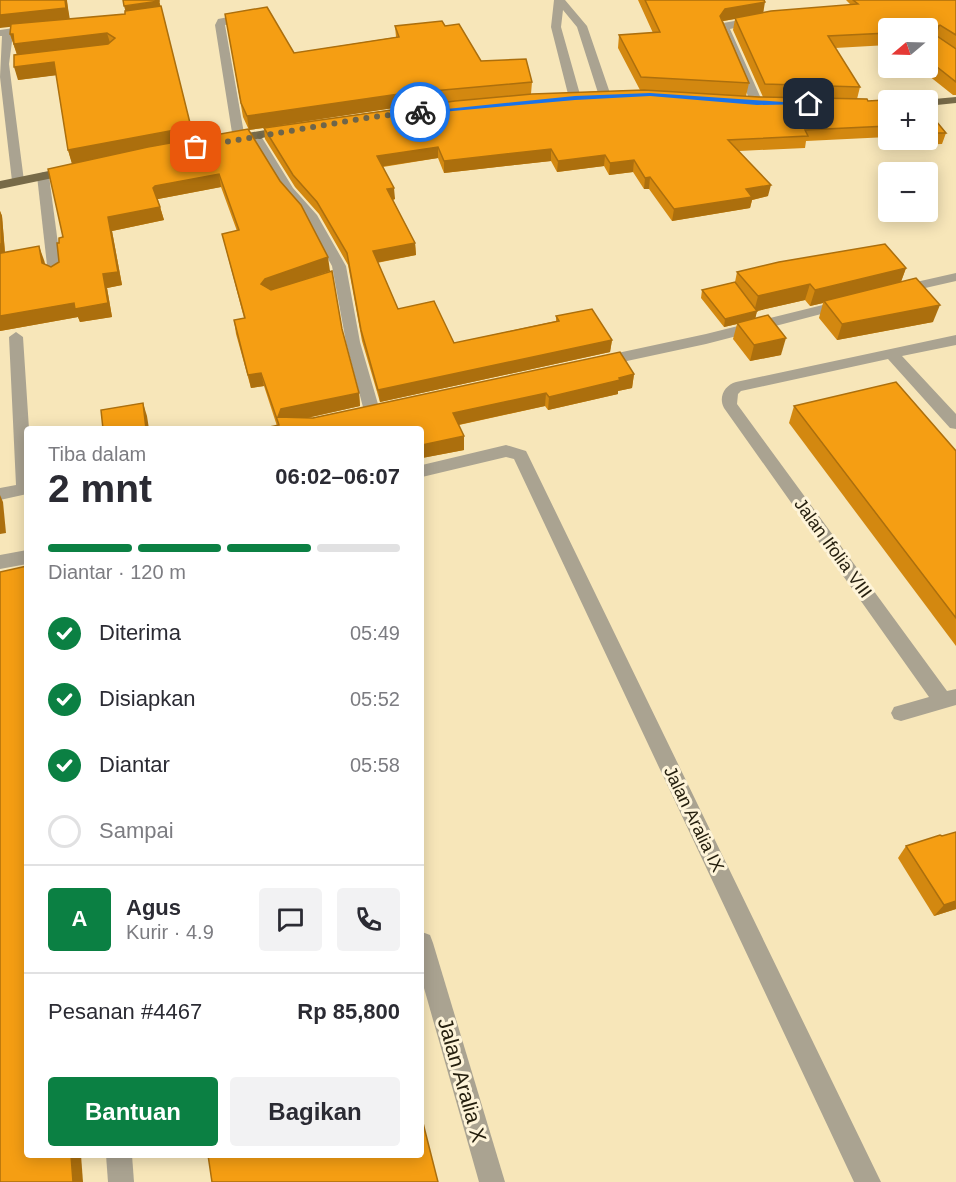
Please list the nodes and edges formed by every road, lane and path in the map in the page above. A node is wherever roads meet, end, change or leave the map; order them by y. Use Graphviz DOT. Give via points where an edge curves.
graph roads {
  1 [pos="560,0"];
  2 [pos="258,16"];
  3 [pos="772,18"];
  4 [pos="44,27"];
  5 [pos="4,32"];
  6 [pos="573,40"];
  7 [pos="6,68"];
  8 [pos="956,100"];
  9 [pos="938,102"];
  10 [pos="757,103"];
  11 [pos="302,128"];
  12 [pos="255,136"];
  13 [pos="239,139"];
  14 [pos="216,143"];
  15 [pos="89,167"];
  16 [pos="43,176"];
  17 [pos="18,181"];
  18 [pos="0,185"];
  19 [pos="55,274"];
  20 [pos="956,277"];
  21 [pos="889,292"];
  22 [pos="855,301"];
  23 [pos="16,337"];
  24 [pos="956,340"];
  25 [pos="892,354"];
  26 [pos="579,366"];
  27 [pos="373,411"];
  28 [pos="956,424"];
  29 [pos="24,458"];
  30 [pos="424,471"];
  31 [pos="24,488"];
  32 [pos="0,494"];
  33 [pos="24,558"];
  34 [pos="0,562"];
  35 [pos="950,699"];
  36 [pos="901,713"];
  37 [pos="424,950"];
  38 [pos="119,1158"];
  39 [pos="121,1182"];
  40 [pos="492,1182"];
  41 [pos="868,1182"];
  1 -- 6 [label="street" via="556,27"];
  1 -- 6 [label="street" via="582,26"];
  2 -- 13 [label="street" via="230,18 220,25"];
  3 -- 10 [label="street" via="734,23 725,29"];
  4 -- 5 [label="street"];
  5 -- 7 [label="street"];
  6 -- 6 [label="street" via="590,97"];
  7 -- 17 [label="street"];
  8 -- 9 [label="main road"];
  11 -- 12 [label="main road"];
  12 -- 13 [label="main road"];
  12 -- 27 [label="street" via="288,190 311,215 339,266 336,276"];
  13 -- 14 [label="main road"];
  15 -- 16 [label="main road"];
  16 -- 17 [label="main road"];
  16 -- 19 [label="street"];
  17 -- 18 [label="main road"];
  20 -- 21 [label="street"];
  22 -- 26 [label="street"];
  23 -- 29 [label="street"];
  24 -- 25 [label="street"];
  25 -- 28 [label="street"];
  25 -- 35 [label="street, Jalan Ifolia VIII" via="736,387 730,393 729,404"];
  30 -- 41 [label="street, Jalan Aralia IX" via="506,451 520,455"];
  31 -- 32 [label="street"];
  33 -- 34 [label="street"];
  35 -- 36 [label="street"];
  37 -- 40 [label="street, Jalan Aralia X"];
  38 -- 39 [label="street"];
}
